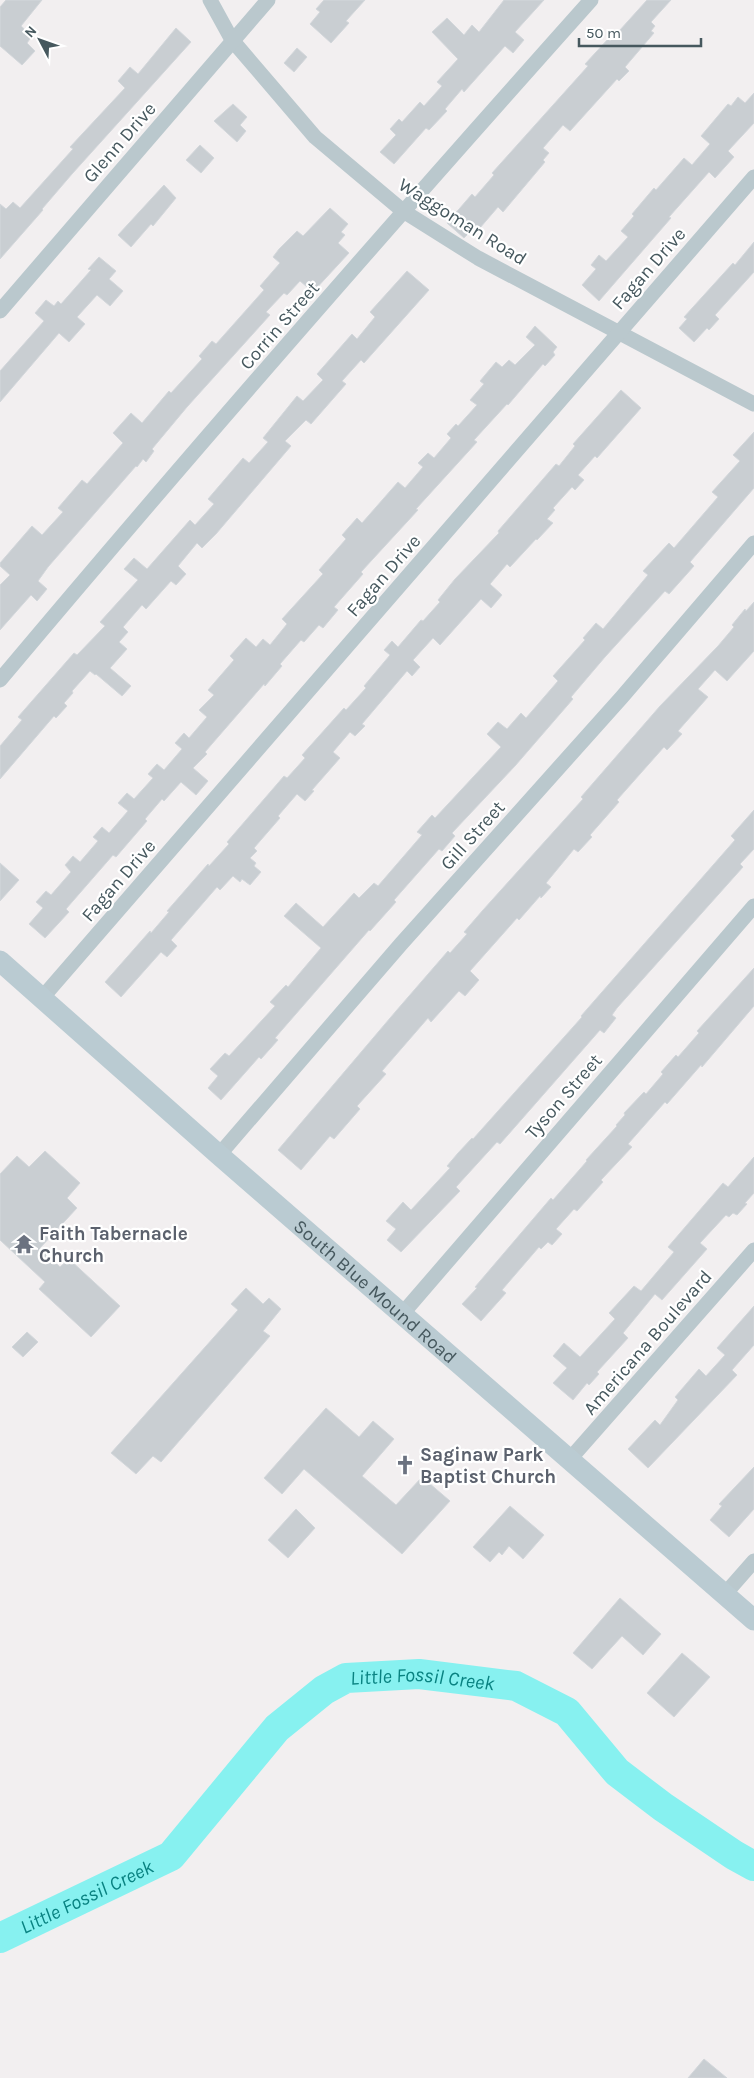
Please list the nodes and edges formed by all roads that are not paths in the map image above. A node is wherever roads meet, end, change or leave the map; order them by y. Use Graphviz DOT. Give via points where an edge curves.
graph roads {
  1 [pos="210,0"];
  2 [pos="268,0"];
  3 [pos="591,0"];
  4 [pos="232,40"];
  5 [pos="754,177"];
  6 [pos="403,211"];
  7 [pos="0,311"];
  8 [pos="619,332"];
  9 [pos="754,404"];
  10 [pos="754,542"];
  11 [pos="0,680"];
  12 [pos="754,906"];
  13 [pos="0,961"];
  14 [pos="42,998"];
  15 [pos="220,1155"];
  16 [pos="754,1250"];
  17 [pos="403,1313"];
  18 [pos="570,1460"];
  19 [pos="754,1561"];
  20 [pos="725,1594"];
  21 [pos="754,1620"];
  1 -- 4 [label="street, Waggoman Road"];
  2 -- 4 [label="street, Glenn Drive"];
  3 -- 6 [label="street, Corrin Street"];
  4 -- 6 [label="street, Waggoman Road" via="316,137"];
  4 -- 7 [label="street, Glenn Drive"];
  5 -- 8 [label="street, Fagan Drive"];
  6 -- 8 [label="street, Waggoman Road" via="478,258"];
  6 -- 11 [label="street, Corrin Street" via="136,517"];
  8 -- 9 [label="street, Waggoman Road"];
  8 -- 14 [label="street, Fagan Drive"];
  10 -- 15 [label="street, Gill Street"];
  12 -- 17 [label="street, Tyson Street"];
  13 -- 14 [label="main road, South Blue Mound Road"];
  14 -- 15 [label="main road, South Blue Mound Road"];
  15 -- 17 [label="main road, South Blue Mound Road"];
  16 -- 18 [label="street, Americana Boulevard"];
  17 -- 18 [label="main road, South Blue Mound Road"];
  18 -- 20 [label="main road, South Blue Mound Road"];
  19 -- 20 [label="street"];
  20 -- 21 [label="main road, South Blue Mound Road"];
}
